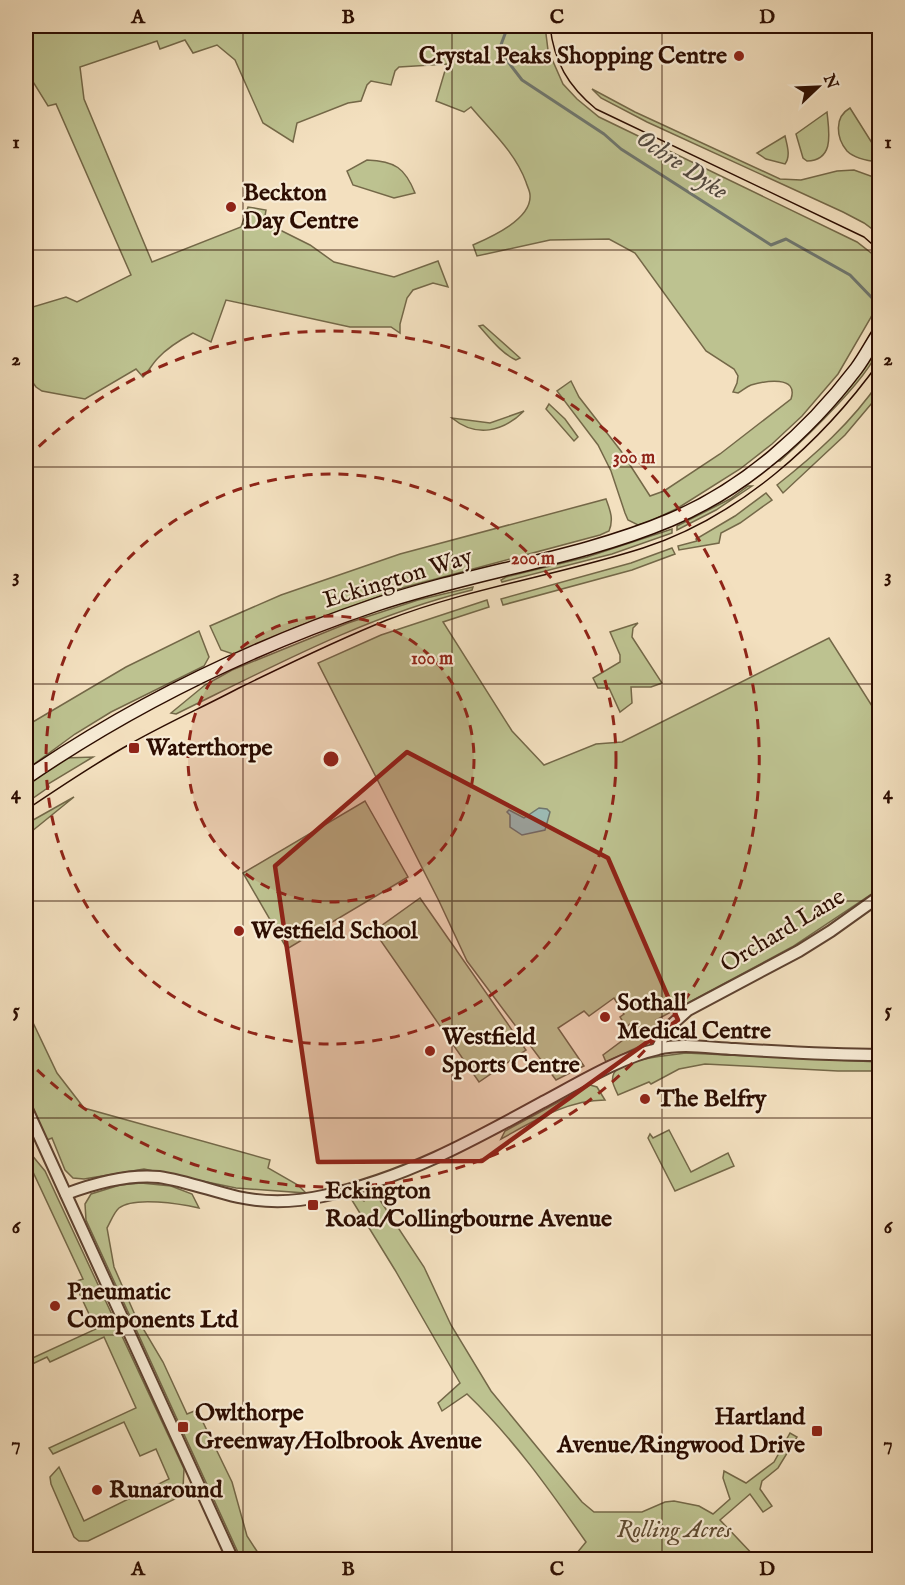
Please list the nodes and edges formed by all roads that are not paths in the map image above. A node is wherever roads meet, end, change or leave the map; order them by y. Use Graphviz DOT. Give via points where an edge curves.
graph roads {
  1 [pos="879,331"];
  2 [pos="26,778"];
  3 [pos="879,896"];
  4 [pos="657,1049"];
  5 [pos="879,1055"];
  6 [pos="26,1107"];
  7 [pos="66,1194"];
  8 [pos="233,1560"];
  1 -- 2 [label="main road, Eckington Way" via="857,367 797,435 757,469 696,508 599,545 377,604 286,638 129,713"];
  3 -- 4 [label="street, Orchard Lane" via="799,951 688,1010 668,1028"];
  4 -- 5 [label="street" via="698,1047"];
  4 -- 7 [label="street" via="587,1079 433,1161 323,1196 293,1201 256,1200 169,1179 143,1177 106,1181"];
  6 -- 7 [label="street"];
  7 -- 8 [label="street"];
}
